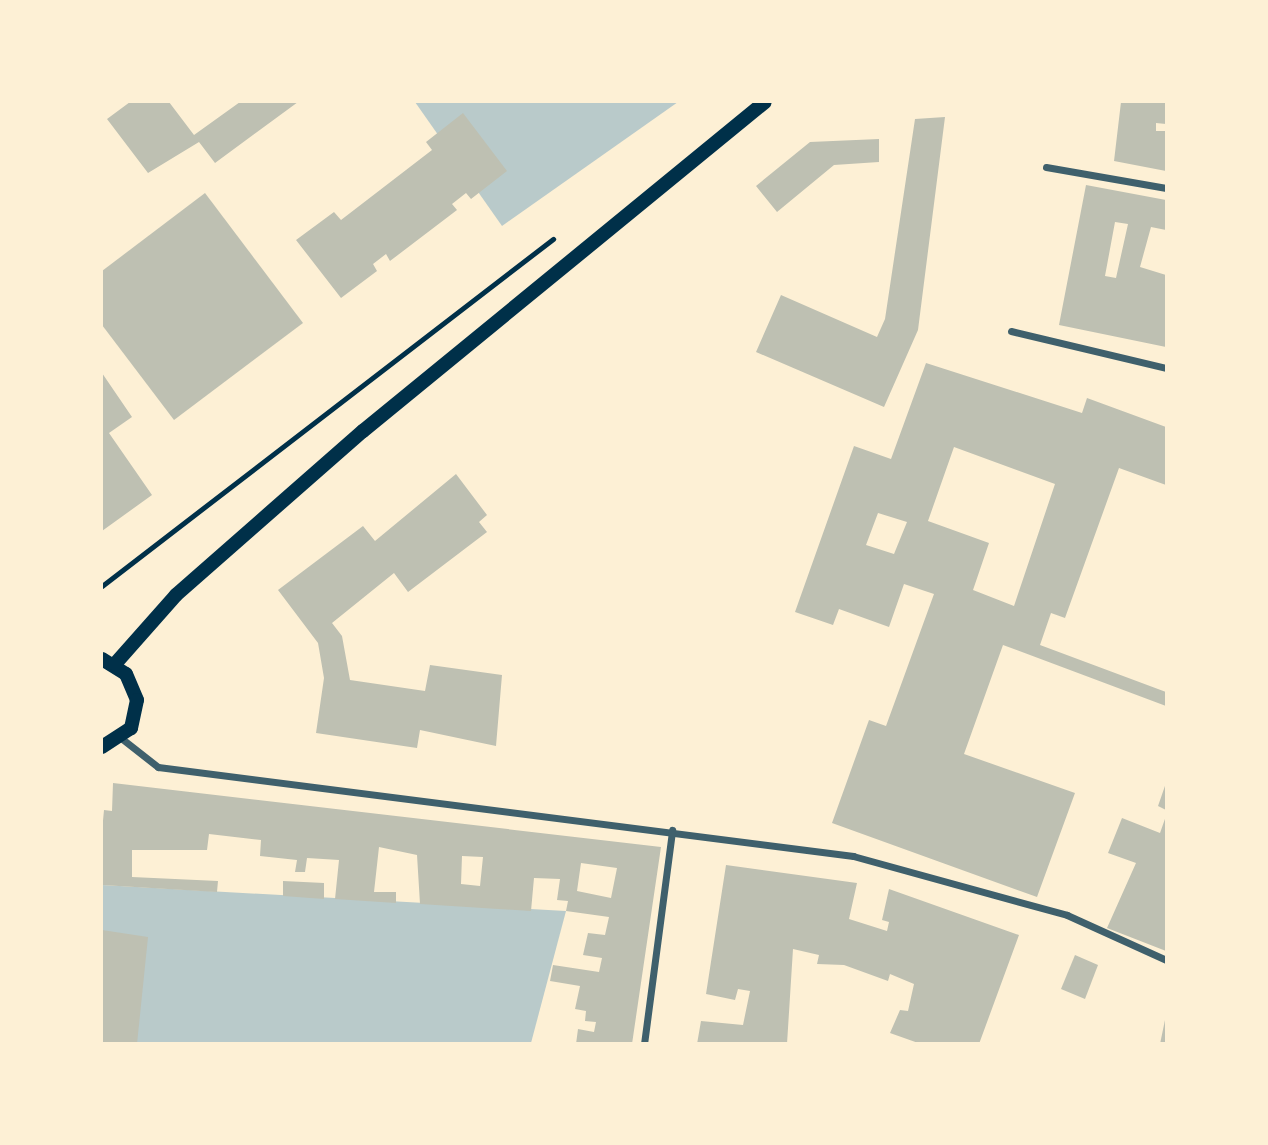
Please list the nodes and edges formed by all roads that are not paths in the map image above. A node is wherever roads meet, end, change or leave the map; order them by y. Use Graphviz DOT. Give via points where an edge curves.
graph roads {
  1 [pos="765,102"];
  2 [pos="1046,167"];
  3 [pos="1167,188"];
  4 [pos="1011,331"];
  5 [pos="1167,368"];
  6 [pos="108,662"];
  7 [pos="121,738"];
  8 [pos="102,747"];
  9 [pos="672,830"];
  10 [pos="1167,960"];
  11 [pos="644,1044"];
  1 -- 6 [label="main road" via="363,431 176,595"];
  2 -- 3 [label="street"];
  4 -- 5 [label="street"];
  6 -- 7 [label="main road" via="137,700"];
  7 -- 8 [label="main road"];
  7 -- 9 [label="street" via="158,767"];
  9 -- 10 [label="street" via="853,856 1067,915"];
  9 -- 11 [label="street"];
}
